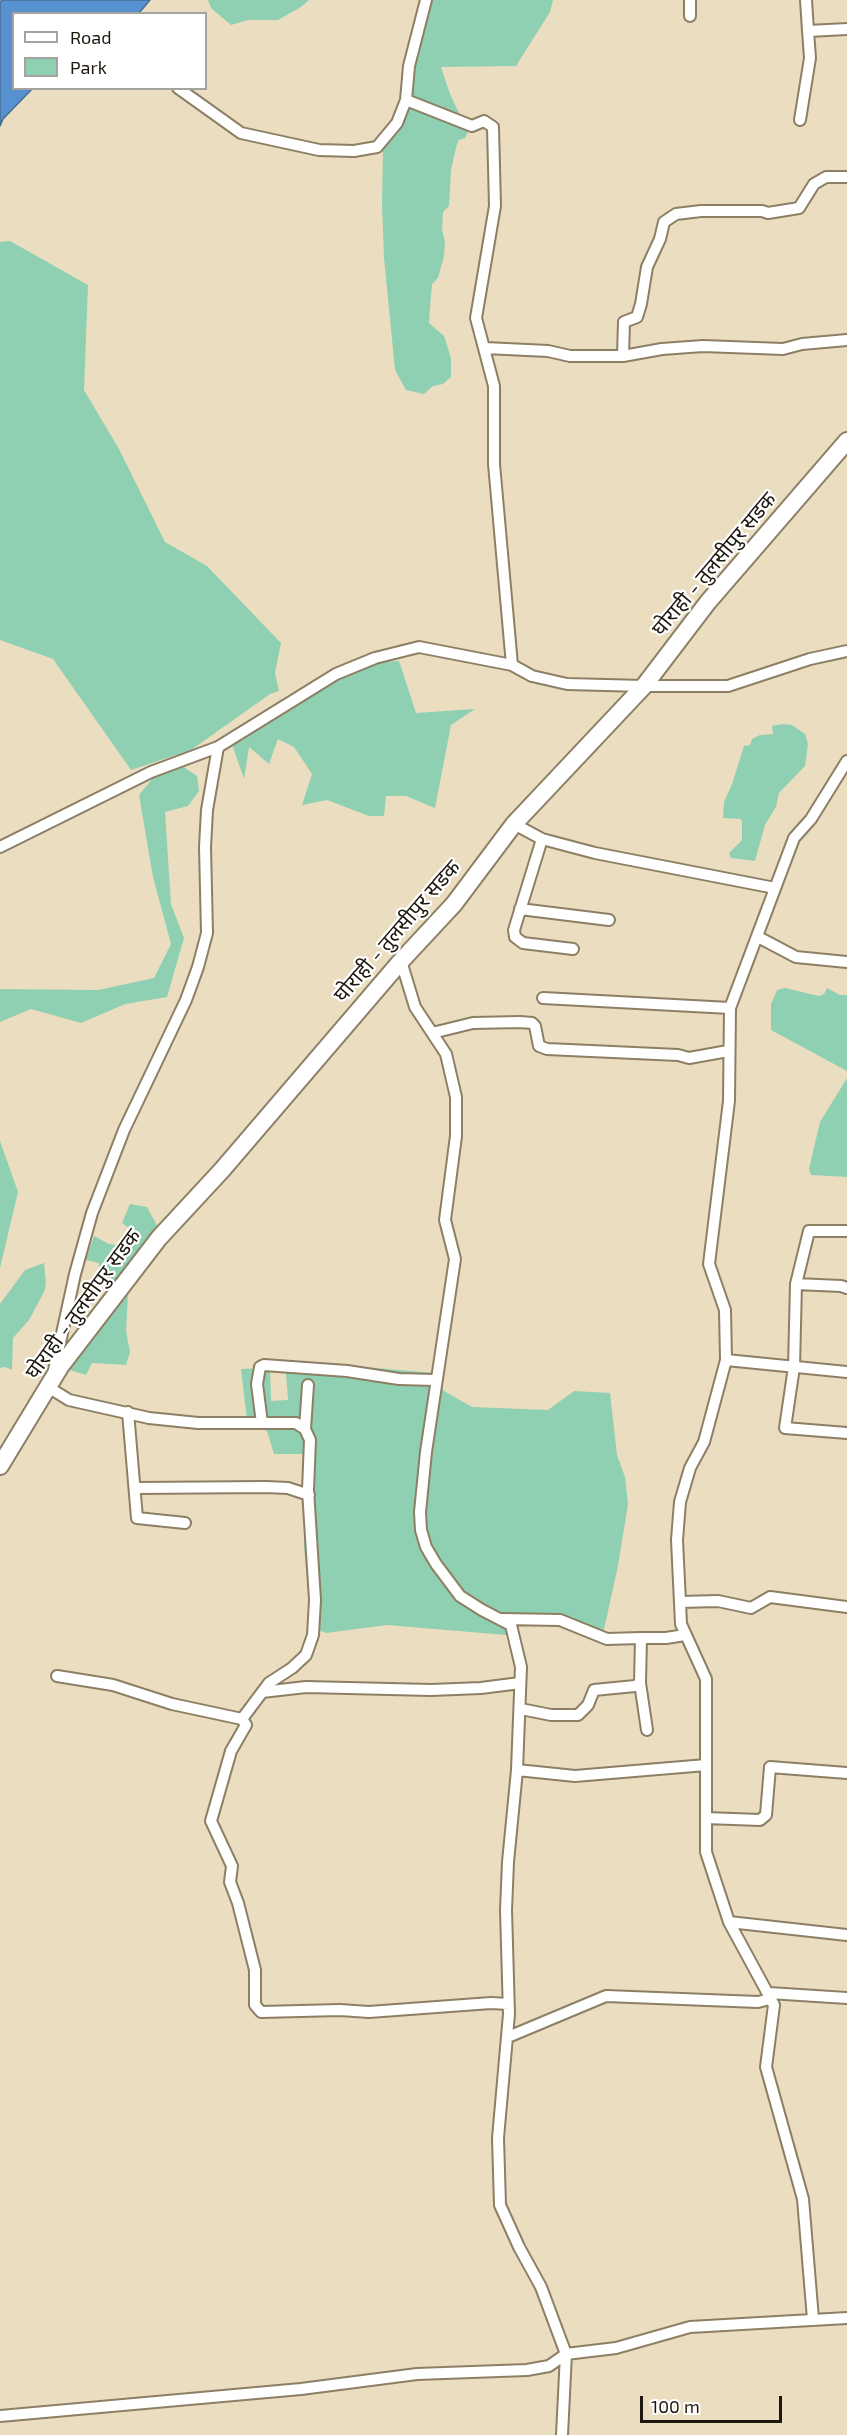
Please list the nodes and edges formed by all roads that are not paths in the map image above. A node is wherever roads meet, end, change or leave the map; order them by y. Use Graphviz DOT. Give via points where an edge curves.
graph roads {
  1 [pos="426,0"];
  2 [pos="690,0"];
  3 [pos="806,0"];
  4 [pos="690,16"];
  5 [pos="847,29"];
  6 [pos="808,31"];
  7 [pos="181,90"];
  8 [pos="406,100"];
  9 [pos="800,120"];
  10 [pos="847,177"];
  11 [pos="847,340"];
  12 [pos="485,348"];
  13 [pos="623,356"];
  14 [pos="847,441"];
  15 [pos="847,651"];
  16 [pos="512,665"];
  17 [pos="644,686"];
  18 [pos="218,747"];
  19 [pos="847,761"];
  20 [pos="514,824"];
  21 [pos="542,839"];
  22 [pos="0,847"];
  23 [pos="775,888"];
  24 [pos="520,909"];
  25 [pos="609,920"];
  26 [pos="758,937"];
  27 [pos="573,949"];
  28 [pos="401,962"];
  29 [pos="847,962"];
  30 [pos="543,998"];
  31 [pos="730,1008"];
  32 [pos="432,1033"];
  33 [pos="728,1051"];
  34 [pos="847,1231"];
  35 [pos="795,1284"];
  36 [pos="847,1288"];
  37 [pos="726,1360"];
  38 [pos="794,1367"];
  39 [pos="847,1372"];
  40 [pos="435,1380"];
  41 [pos="308,1385"];
  42 [pos="50,1386"];
  43 [pos="128,1412"];
  44 [pos="262,1423"];
  45 [pos="305,1429"];
  46 [pos="847,1433"];
  47 [pos="0,1466"];
  48 [pos="136,1488"];
  49 [pos="309,1495"];
  50 [pos="185,1523"];
  51 [pos="680,1602"];
  52 [pos="847,1607"];
  53 [pos="502,1619"];
  54 [pos="685,1635"];
  55 [pos="641,1638"];
  56 [pos="57,1676"];
  57 [pos="520,1683"];
  58 [pos="640,1683"];
  59 [pos="262,1692"];
  60 [pos="521,1709"];
  61 [pos="242,1719"];
  62 [pos="647,1730"];
  63 [pos="706,1765"];
  64 [pos="517,1770"];
  65 [pos="847,1773"];
  66 [pos="706,1818"];
  67 [pos="729,1922"];
  68 [pos="847,1935"];
  69 [pos="770,1996"];
  70 [pos="847,1998"];
  71 [pos="508,2004"];
  72 [pos="508,2037"];
  73 [pos="847,2318"];
  74 [pos="813,2319"];
  75 [pos="566,2354"];
  76 [pos="0,2416"];
  77 [pos="562,2435"];
  1 -- 8 [label="street" via="409,66"];
  2 -- 4 [label="street"];
  3 -- 6 [label="street"];
  5 -- 6 [label="street"];
  6 -- 9 [label="street" via="810,58"];
  7 -- 8 [label="street" via="241,133 319,150 377,147 397,123"];
  8 -- 12 [label="street" via="472,126 484,122 493,128 495,206 477,318"];
  10 -- 13 [label="street" via="820,180 799,208 768,213 693,212 676,214 664,222 647,267 637,317 624,322"];
  11 -- 13 [label="street" via="783,349 703,346"];
  12 -- 13 [label="street" via="570,356"];
  12 -- 16 [label="street" via="494,386 494,464"];
  14 -- 17 [label="main road, घोराही - तुलसीपुर सडक" via="708,602"];
  15 -- 17 [label="street" via="728,686"];
  16 -- 17 [label="street" via="532,676 567,684"];
  16 -- 18 [label="street" via="419,647 375,658 336,674"];
  17 -- 20 [label="main road, घोराही - तुलसीपुर सडक"];
  18 -- 22 [label="street" via="151,772"];
  18 -- 42 [label="street" via="206,820 207,933 186,1000 124,1130 92,1213"];
  19 -- 23 [label="street" via="811,819 794,838"];
  20 -- 21 [label="street"];
  20 -- 28 [label="main road, घोराही - तुलसीपुर सडक" via="454,904"];
  21 -- 23 [label="street"];
  21 -- 24 [label="street"];
  23 -- 26 [label="street"];
  24 -- 25 [label="street"];
  24 -- 27 [label="street" via="515,938 523,943"];
  26 -- 29 [label="street" via="796,957"];
  26 -- 31 [label="street"];
  28 -- 32 [label="street" via="415,1007"];
  28 -- 42 [label="main road, घोराही - तुलसीपुर सडक" via="159,1238 60,1367"];
  30 -- 31 [label="street"];
  31 -- 33 [label="street"];
  32 -- 33 [label="street" via="473,1023 520,1022 532,1023 539,1046 547,1049 689,1058"];
  32 -- 40 [label="street" via="446,1054 456,1097 456,1136 444,1220 455,1260"];
  33 -- 37 [label="street" via="729,1101 709,1264 725,1310"];
  34 -- 35 [label="street" via="808,1231"];
  35 -- 36 [label="street"];
  35 -- 38 [label="street"];
  37 -- 38 [label="street"];
  37 -- 51 [label="street" via="704,1442 690,1468 680,1502"];
  38 -- 39 [label="street"];
  38 -- 46 [label="street" via="785,1428"];
  40 -- 44 [label="street" via="264,1365 260,1367 257,1384"];
  40 -- 53 [label="street" via="421,1530 426,1547 460,1596"];
  41 -- 45 [label="street"];
  42 -- 43 [label="street" via="69,1400"];
  42 -- 47 [label="main road, घोराही - तुलसीपुर सडक"];
  43 -- 44 [label="street" via="198,1423"];
  43 -- 48 [label="street"];
  44 -- 45 [label="street" via="296,1423"];
  45 -- 49 [label="street" via="310,1440"];
  48 -- 49 [label="street" via="267,1487"];
  48 -- 50 [label="street" via="137,1518"];
  49 -- 59 [label="street" via="313,1635 306,1655"];
  51 -- 52 [label="street" via="718,1602 751,1608 770,1597"];
  51 -- 54 [label="street"];
  53 -- 55 [label="street" via="560,1620 607,1639"];
  53 -- 57 [label="street" via="511,1625 521,1667"];
  54 -- 55 [label="street"];
  54 -- 63 [label="street" via="706,1679"];
  55 -- 58 [label="street"];
  56 -- 61 [label="street" via="113,1685 172,1704"];
  57 -- 59 [label="street" via="482,1688 306,1687"];
  57 -- 60 [label="street"];
  58 -- 60 [label="street" via="594,1690 588,1705 578,1714 551,1715"];
  58 -- 62 [label="street"];
  59 -- 61 [label="street"];
  60 -- 64 [label="street"];
  61 -- 71 [label="street" via="246,1725 231,1751 211,1821 232,1866 230,1882 255,1970 255,2005 261,2012 369,2012"];
  63 -- 64 [label="street" via="575,1776"];
  63 -- 66 [label="street"];
  64 -- 71 [label="street" via="508,1862"];
  65 -- 66 [label="street" via="770,1767 766,1815 760,1820"];
  66 -- 67 [label="street" via="706,1852"];
  67 -- 68 [label="street"];
  67 -- 69 [label="street"];
  69 -- 70 [label="street"];
  69 -- 72 [label="street" via="758,2002 606,1996"];
  69 -- 74 [label="street" via="774,2006 766,2067 803,2199"];
  71 -- 72 [label="street"];
  72 -- 75 [label="street" via="498,2138 500,2205 541,2287"];
  73 -- 74 [label="street"];
  74 -- 75 [label="street" via="690,2327 616,2348"];
  75 -- 76 [label="street" via="549,2366 527,2370 417,2374 301,2389"];
  75 -- 77 [label="street"];
}
